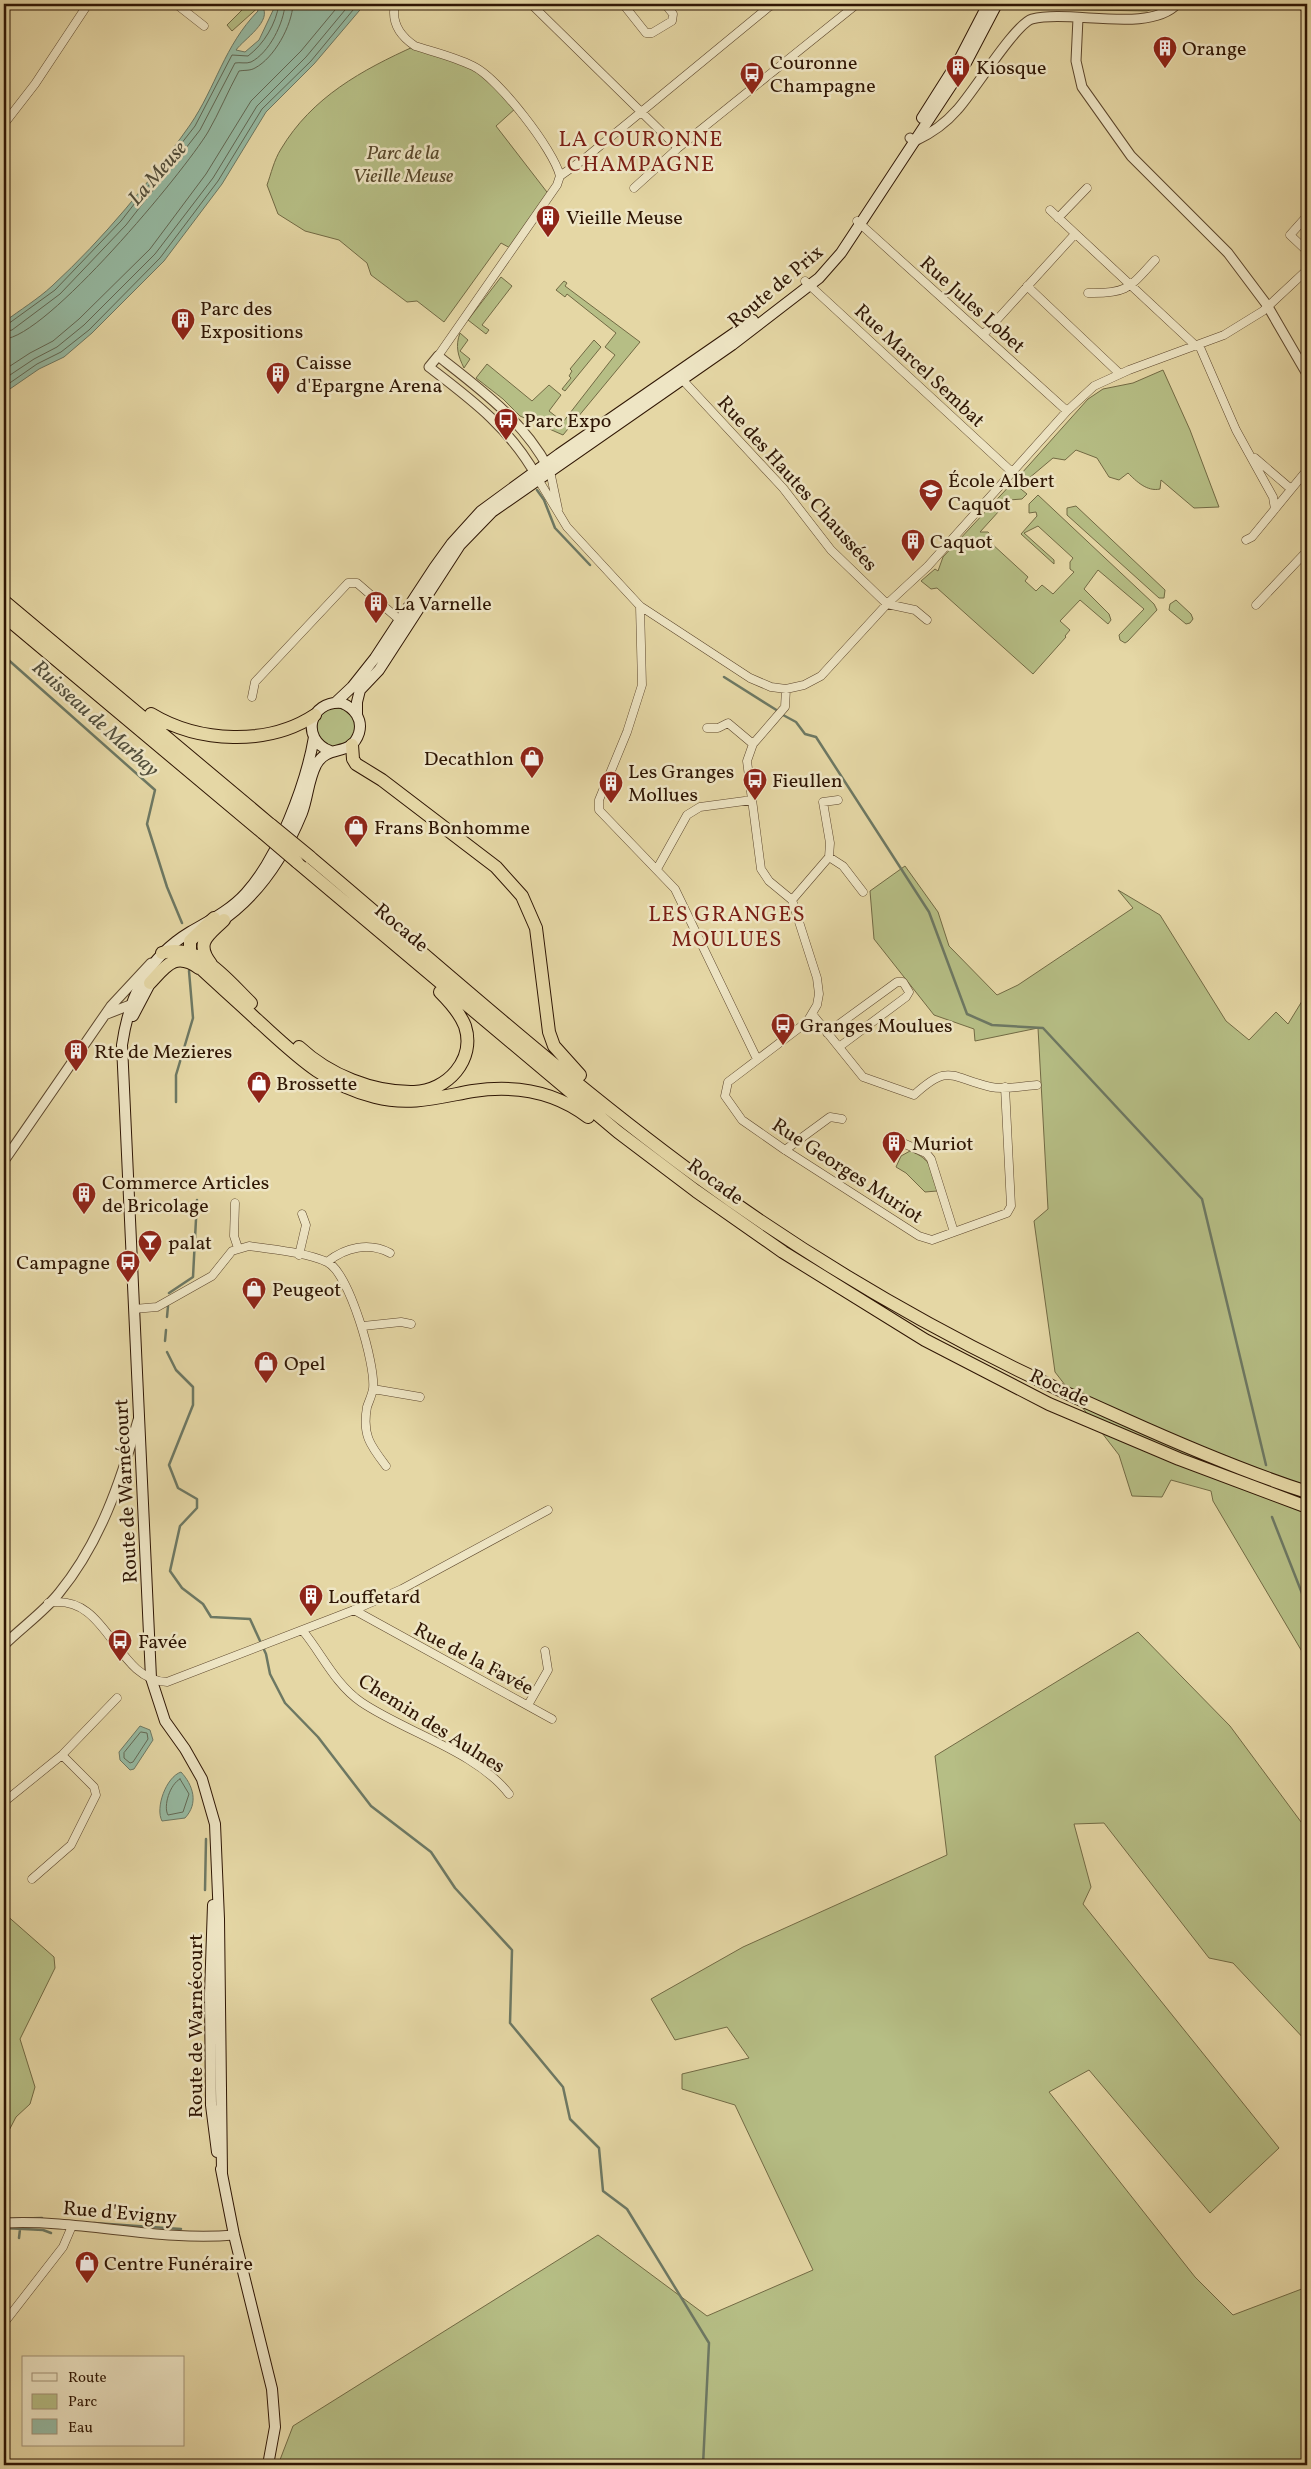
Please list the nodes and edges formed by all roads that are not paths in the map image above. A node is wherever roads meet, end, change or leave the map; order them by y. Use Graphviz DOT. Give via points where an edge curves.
graph roads {
  1 [pos="88,4"];
  2 [pos="176,4"];
  3 [pos="395,4"];
  4 [pos="532,4"];
  5 [pos="623,4"];
  6 [pos="665,4"];
  7 [pos="779,4"];
  8 [pos="856,4"];
  9 [pos="988,4"];
  10 [pos="997,4"];
  11 [pos="1177,4"];
  12 [pos="1299,4"];
  13 [pos="1307,10"];
  14 [pos="1078,18"];
  15 [pos="204,26"];
  16 [pos="640,112"];
  17 [pos="4,124"];
  18 [pos="912,140"];
  19 [pos="678,148"];
  20 [pos="560,176"];
  21 [pos="634,188"];
  22 [pos="1087,188"];
  23 [pos="1050,210"];
  24 [pos="1307,216"];
  25 [pos="1058,218"];
  26 [pos="859,223"];
  27 [pos="1075,234"];
  28 [pos="1307,251"];
  29 [pos="1155,260"];
  30 [pos="1307,270"];
  31 [pos="808,283"];
  32 [pos="1027,286"];
  33 [pos="1131,286"];
  34 [pos="1088,293"];
  35 [pos="1267,305"];
  36 [pos="983,335"];
  37 [pos="1198,346"];
  38 [pos="438,356"];
  39 [pos="1120,374"];
  40 [pos="1307,374"];
  41 [pos="679,376"];
  42 [pos="1067,411"];
  43 [pos="1251,455"];
  44 [pos="548,467"];
  45 [pos="1307,470"];
  46 [pos="1013,472"];
  47 [pos="536,475"];
  48 [pos="1291,489"];
  49 [pos="1275,509"];
  50 [pos="559,516"];
  51 [pos="1246,540"];
  52 [pos="1307,551"];
  53 [pos="4,601"];
  54 [pos="887,604"];
  55 [pos="1256,605"];
  56 [pos="640,606"];
  57 [pos="4,616"];
  58 [pos="927,620"];
  59 [pos="404,624"];
  60 [pos="786,689"];
  61 [pos="119,695"];
  62 [pos="252,697"];
  63 [pos="335,703"];
  64 [pos="315,715"];
  65 [pos="356,715"];
  66 [pos="707,728"];
  67 [pos="314,737"];
  68 [pos="754,744"];
  69 [pos="352,745"];
  70 [pos="330,750"];
  71 [pos="752,800"];
  72 [pos="838,800"];
  73 [pos="267,829"];
  74 [pos="829,857"];
  75 [pos="658,869"];
  76 [pos="863,892"];
  77 [pos="792,900"];
  78 [pos="219,919"];
  79 [pos="187,944"];
  80 [pos="397,947"];
  81 [pos="160,956"];
  82 [pos="211,972"];
  83 [pos="150,983"];
  84 [pos="112,1004"];
  85 [pos="133,1006"];
  86 [pos="105,1015"];
  87 [pos="813,1015"];
  88 [pos="125,1025"];
  89 [pos="827,1033"];
  90 [pos="839,1048"];
  91 [pos="757,1059"];
  92 [pos="1038,1085"];
  93 [pos="1005,1087"];
  94 [pos="125,1088"];
  95 [pos="842,1119"];
  96 [pos="618,1132"];
  97 [pos="898,1141"];
  98 [pos="785,1150"];
  99 [pos="665,1152"];
  100 [pos="4,1161"];
  101 [pos="234,1203"];
  102 [pos="302,1214"];
  103 [pos="954,1232"];
  104 [pos="238,1248"];
  105 [pos="390,1253"];
  106 [pos="299,1255"];
  107 [pos="327,1262"];
  108 [pos="134,1309"];
  109 [pos="411,1324"];
  110 [pos="363,1326"];
  111 [pos="373,1389"];
  112 [pos="420,1397"];
  113 [pos="139,1418"];
  114 [pos="386,1466"];
  115 [pos="1307,1492"];
  116 [pos="1307,1507"];
  117 [pos="548,1510"];
  118 [pos="48,1604"];
  119 [pos="354,1610"];
  120 [pos="303,1631"];
  121 [pos="4,1645"];
  122 [pos="545,1651"];
  123 [pos="151,1678"];
  124 [pos="117,1698"];
  125 [pos="528,1705"];
  126 [pos="552,1720"];
  127 [pos="62,1755"];
  128 [pos="509,1794"];
  129 [pos="4,1802"];
  130 [pos="32,1878"];
  131 [pos="4,2223"];
  132 [pos="72,2226"];
  133 [pos="234,2236"];
  134 [pos="4,2322"];
  135 [pos="268,2465"];
  1 -- 17 [label="street" via="36,84"];
  2 -- 15 [label="street"];
  3 -- 20 [label="street" via="396,25 407,40 415,46 474,66 494,83 547,147"];
  4 -- 16 [label="street"];
  5 -- 6 [label="street" via="646,34 672,21 673,14"];
  7 -- 16 [label="street" via="770,6"];
  8 -- 19 [label="street"];
  9 -- 18 [label="main road, Route de Prix"];
  10 -- 18 [label="main road, Route de Prix" via="966,63"];
  11 -- 14 [label="street" via="1150,17"];
  12 -- 13 [label="street"];
  14 -- 18 [label="street" via="1030,20 1009,42 959,108 937,129"];
  14 -- 35 [label="street" via="1076,61 1082,87 1131,156 1228,254"];
  16 -- 19 [label="street"];
  16 -- 20 [label="street"];
  18 -- 26 [label="main road, Route de Prix"];
  19 -- 21 [label="street"];
  20 -- 38 [label="street" via="557,185"];
  22 -- 25 [label="street"];
  23 -- 25 [label="street"];
  24 -- 28 [label="street" via="1290,235"];
  25 -- 27 [label="street"];
  26 -- 31 [label="main road, Route de Prix" via="841,253"];
  26 -- 36 [label="street, Rue Jules Lobet"];
  27 -- 32 [label="street"];
  27 -- 33 [label="street"];
  29 -- 33 [label="street"];
  30 -- 35 [label="street"];
  31 -- 41 [label="main road, Route de Prix" via="732,345"];
  31 -- 46 [label="street, Rue Marcel Sembat"];
  32 -- 36 [label="street"];
  32 -- 39 [label="street"];
  33 -- 34 [label="street" via="1111,294"];
  33 -- 37 [label="street"];
  35 -- 37 [label="street" via="1263,311 1224,335"];
  35 -- 40 [label="street"];
  36 -- 42 [label="street, Rue Jules Lobet"];
  37 -- 39 [label="street"];
  37 -- 43 [label="street" via="1236,430"];
  38 -- 44 [label="street" via="518,424"];
  38 -- 47 [label="street" via="429,367 503,428"];
  39 -- 42 [label="street" via="1094,386"];
  41 -- 44 [label="main road, Route de Prix"];
  41 -- 54 [label="street, Rue des Hautes Chaussées" via="783,488 831,550"];
  42 -- 46 [label="street"];
  43 -- 48 [label="street"];
  43 -- 49 [label="street" via="1273,497"];
  44 -- 47 [label="main road, Route de Prix"];
  44 -- 50 [label="street"];
  45 -- 48 [label="street"];
  46 -- 54 [label="street" via="928,566"];
  47 -- 50 [label="street"];
  47 -- 59 [label="main road, Route de Prix" via="481,511 452,543"];
  48 -- 49 [label="street"];
  49 -- 51 [label="street"];
  50 -- 56 [label="street"];
  52 -- 55 [label="street"];
  53 -- 61 [label="highway"];
  54 -- 58 [label="street" via="915,610"];
  54 -- 60 [label="street" via="821,676 804,685"];
  56 -- 60 [label="street" via="750,678"];
  56 -- 75 [label="street" via="642,685 599,800 599,810"];
  57 -- 73 [label="highway, Rocade" via="180,763"];
  59 -- 62 [label="street" via="357,583 348,583 255,682"];
  59 -- 63 [label="main road, Route de Prix"];
  59 -- 65 [label="main road, Route de Prix" via="380,670 360,690"];
  60 -- 68 [label="street" via="785,707"];
  61 -- 64 [label="highway" via="167,724 210,736 234,737 284,731"];
  61 -- 73 [label="highway"];
  63 -- 64 [label="main road, Route de Prix" via="327,704"];
  63 -- 65 [label="main road" via="348,706"];
  64 -- 67 [label="main road" via="312,722"];
  65 -- 69 [label="main road, Route de Prix" via="359,731"];
  66 -- 68 [label="street" via="718,728 728,723"];
  67 -- 70 [label="main road"];
  67 -- 78 [label="main road" via="292,815 259,876"];
  68 -- 71 [label="street" via="747,761"];
  69 -- 70 [label="main road" via="346,749"];
  69 -- 99 [label="highway" via="356,764 382,780 496,867 522,896 536,928 546,1015 554,1046 591,1086"];
  70 -- 78 [label="main road" via="317,764 302,814 272,870 243,906"];
  71 -- 75 [label="street" via="700,807 688,814"];
  71 -- 77 [label="street" via="761,869 769,881"];
  72 -- 74 [label="street" via="823,802 830,843"];
  73 -- 80 [label="highway, Rocade, bridge" via="298,862"];
  73 -- 99 [label="highway, bridge" via="310,857"];
  74 -- 76 [label="street" via="843,866"];
  74 -- 77 [label="street"];
  75 -- 91 [label="street" via="675,889"];
  77 -- 87 [label="street" via="817,978 819,994"];
  78 -- 79 [label="highway"];
  78 -- 82 [label="highway" via="203,944"];
  79 -- 81 [label="highway"];
  79 -- 81 [label="main road, Route de Warnécourt"];
  79 -- 82 [label="highway"];
  79 -- 83 [label="main road, Route de Warnécourt" via="159,968"];
  80 -- 82 [label="highway" via="449,1002 465,1027 467,1040 466,1053 459,1068 437,1086 416,1092 377,1088 327,1069"];
  80 -- 96 [label="highway, Rocade"];
  81 -- 84 [label="street"];
  81 -- 85 [label="main road, Route de Warnécourt" via="137,988"];
  82 -- 83 [label="highway" via="191,962 175,961"];
  82 -- 96 [label="highway" via="311,1069 357,1092 400,1102 518,1089 559,1099 601,1127"];
  83 -- 85 [label="main road, Route de Warnécourt"];
  84 -- 85 [label="street" via="123,1000"];
  84 -- 86 [label="street"];
  85 -- 86 [label="street"];
  85 -- 88 [label="main road, Route de Warnécourt"];
  85 -- 94 [label="main road, Route de Warnécourt"];
  86 -- 88 [label="street" via="119,1014"];
  86 -- 100 [label="street"];
  87 -- 89 [label="street"];
  87 -- 91 [label="street, Rue Georges Muriot" via="793,1034"];
  88 -- 94 [label="main road, Route de Warnécourt" via="122,1045"];
  89 -- 90 [label="street"];
  89 -- 90 [label="street" via="897,982 907,986 909,992 906,997"];
  90 -- 93 [label="street" via="863,1077 914,1095 942,1074 992,1087"];
  91 -- 98 [label="street, Rue Georges Muriot" via="728,1082 725,1096 742,1120"];
  92 -- 93 [label="street"];
  93 -- 103 [label="street, Rue Georges Muriot" via="1012,1206 1008,1213"];
  94 -- 108 [label="main road, Route de Warnécourt"];
  95 -- 98 [label="street" via="830,1117"];
  96 -- 116 [label="highway, Rocade" via="783,1252 934,1344 1066,1411 1179,1460"];
  97 -- 103 [label="street" via="926,1153 931,1159"];
  98 -- 103 [label="street, Rue Georges Muriot" via="919,1236 932,1240"];
  99 -- 115 [label="highway" via="810,1252 934,1327 1081,1401 1181,1445"];
  101 -- 104 [label="street" via="234,1236"];
  102 -- 106 [label="street" via="306,1225"];
  104 -- 106 [label="street" via="249,1246"];
  104 -- 108 [label="street" via="212,1276 157,1307"];
  105 -- 107 [label="street" via="368,1245 337,1254"];
  106 -- 107 [label="street"];
  107 -- 110 [label="street" via="338,1273"];
  108 -- 113 [label="main road, Route de Warnécourt"];
  109 -- 110 [label="street"];
  110 -- 111 [label="street" via="372,1363"];
  111 -- 112 [label="street"];
  111 -- 114 [label="street" via="365,1433"];
  113 -- 118 [label="street" via="109,1510 94,1542 74,1574"];
  113 -- 123 [label="main road, Route de Warnécourt"];
  117 -- 119 [label="street" via="402,1589"];
  118 -- 121 [label="street"];
  118 -- 123 [label="street" via="61,1601 91,1615 129,1662"];
  119 -- 120 [label="street"];
  119 -- 125 [label="street, Rue de la Favée"];
  120 -- 123 [label="street" via="167,1682"];
  120 -- 128 [label="street, Chemin des Aulnes" via="332,1673 359,1701 477,1766 493,1776"];
  122 -- 125 [label="street" via="548,1670"];
  123 -- 133 [label="main road, Route de Warnécourt" via="165,1721 198,1771 215,1824 222,2174"];
  124 -- 127 [label="street"];
  125 -- 126 [label="street, Rue de la Favée"];
  127 -- 129 [label="street"];
  127 -- 130 [label="street" via="94,1787 96,1795 71,1845"];
  131 -- 132 [label="street, Rue d'Evigny"];
  132 -- 133 [label="street, Rue d'Evigny"];
  132 -- 134 [label="street" via="63,2246"];
  133 -- 135 [label="main road, Route de Warnécourt" via="272,2389 275,2427"];
}
